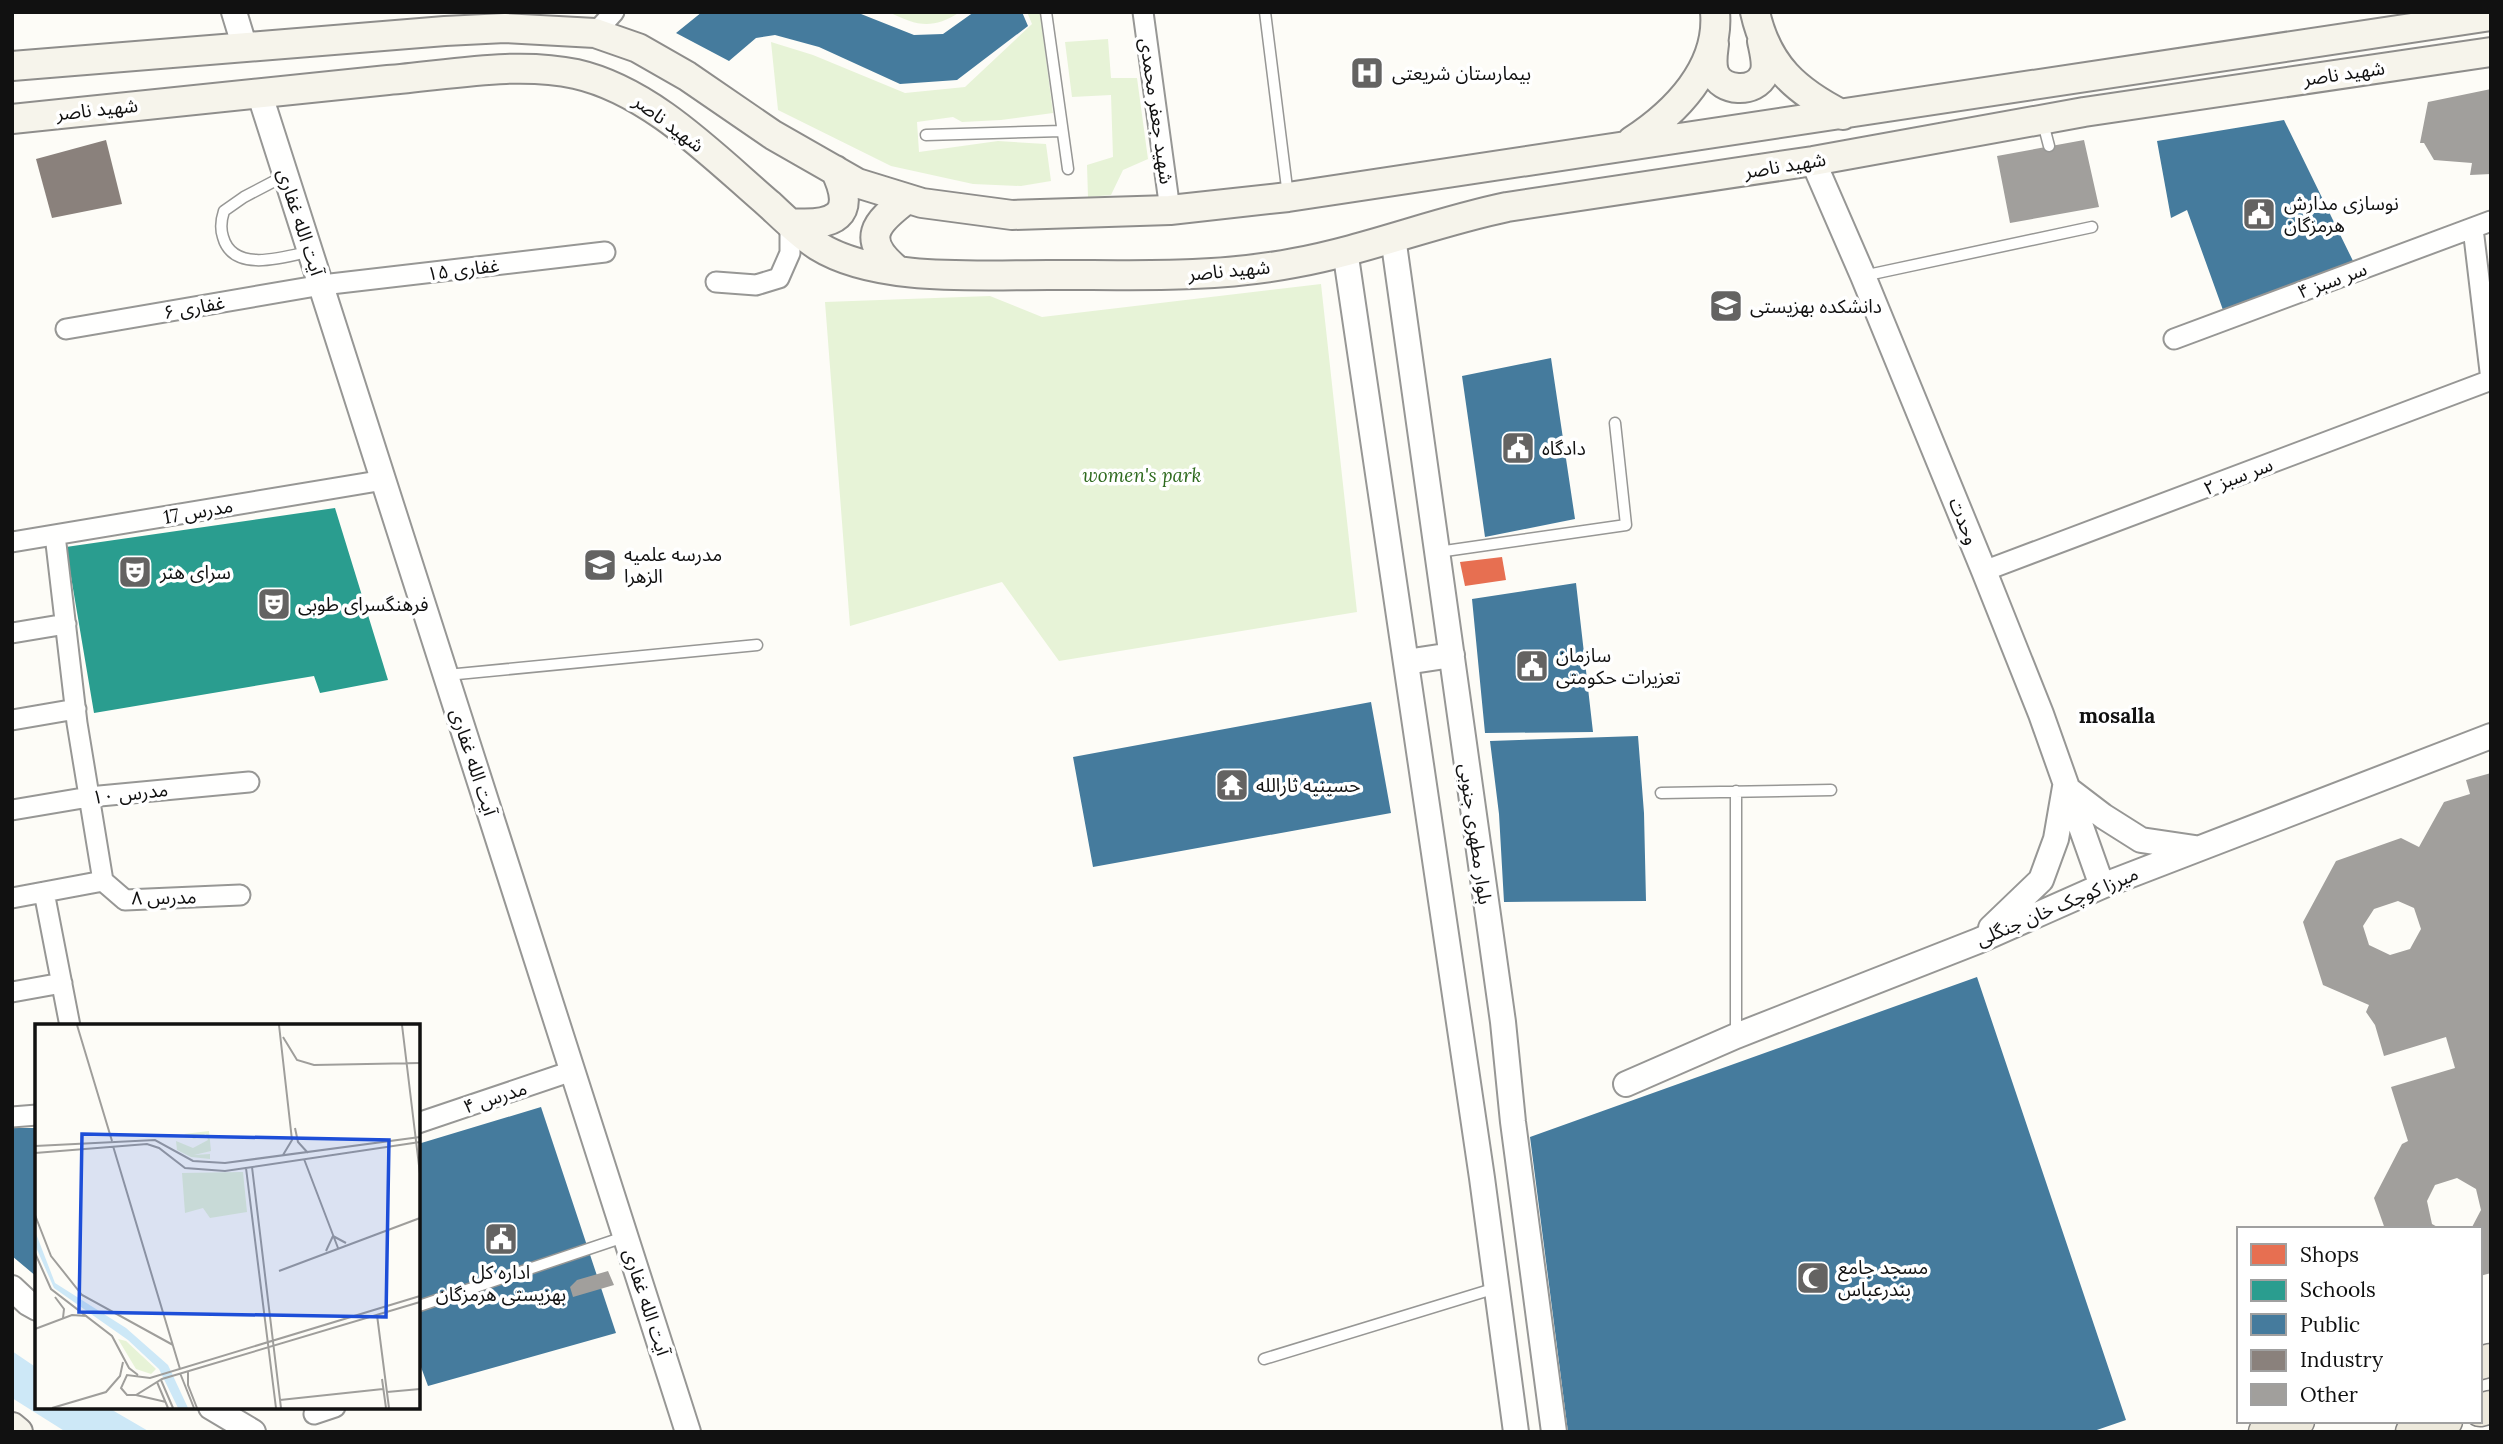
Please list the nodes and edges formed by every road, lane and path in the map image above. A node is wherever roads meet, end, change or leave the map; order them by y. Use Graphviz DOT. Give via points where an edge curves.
graph roads {
  1 [pos="234,12"];
  2 [pos="614,12"];
  3 [pos="1046,12"];
  4 [pos="1143,12"];
  5 [pos="1265,12"];
  6 [pos="1715,12"];
  7 [pos="2491,16"];
  8 [pos="503,20"];
  9 [pos="1757,23"];
  10 [pos="595,33"];
  11 [pos="1714,44"];
  12 [pos="245,48"];
  13 [pos="2491,52"];
  14 [pos="12,66"];
  15 [pos="2077,77"];
  16 [pos="260,92"];
  17 [pos="2084,112"];
  18 [pos="1843,115"];
  19 [pos="12,119"];
  20 [pos="2042,119"];
  21 [pos="1062,131"];
  22 [pos="926,135"];
  23 [pos="1625,145"];
  24 [pos="2049,146"];
  25 [pos="1813,161"];
  26 [pos="1068,169"];
  27 [pos="835,170"];
  28 [pos="286,175"];
  29 [pos="1288,197"];
  30 [pos="907,199"];
  31 [pos="1170,210"];
  32 [pos="790,223"];
  33 [pos="2482,225"];
  34 [pos="2092,227"];
  35 [pos="1393,237"];
  36 [pos="1345,250"];
  37 [pos="311,251"];
  38 [pos="605,252"];
  39 [pos="897,270"];
  40 [pos="1863,276"];
  41 [pos="716,282"];
  42 [pos="322,285"];
  43 [pos="66,329"];
  44 [pos="2174,339"];
  45 [pos="2491,380"];
  46 [pos="1615,423"];
  47 [pos="384,480"];
  48 [pos="55,535"];
  49 [pos="12,542"];
  50 [pos="1437,552"];
  51 [pos="1984,571"];
  52 [pos="66,624"];
  53 [pos="12,633"];
  54 [pos="757,645"];
  55 [pos="1452,655"];
  56 [pos="1406,662"];
  57 [pos="446,676"];
  58 [pos="76,709"];
  59 [pos="12,720"];
  60 [pos="2491,736"];
  61 [pos="250,782"];
  62 [pos="2065,787"];
  63 [pos="1831,790"];
  64 [pos="1736,791"];
  65 [pos="1661,793"];
  66 [pos="89,797"];
  67 [pos="12,810"];
  68 [pos="2198,848"];
  69 [pos="103,881"];
  70 [pos="2102,886"];
  71 [pos="44,892"];
  72 [pos="240,895"];
  73 [pos="12,898"];
  74 [pos="1978,941"];
  75 [pos="62,983"];
  76 [pos="12,992"];
  77 [pos="70,1024"];
  78 [pos="1736,1036"];
  79 [pos="572,1072"];
  80 [pos="1626,1084"];
  81 [pos="35,1115"];
  82 [pos="12,1117"];
  83 [pos="420,1122"];
  84 [pos="1526,1207"];
  85 [pos="1487,1214"];
  86 [pos="626,1237"];
  87 [pos="1497,1288"];
  88 [pos="12,1289"];
  89 [pos="420,1306"];
  90 [pos="35,1307"];
  91 [pos="1264,1359"];
  92 [pos="214,1409"];
  93 [pos="329,1409"];
  94 [pos="314,1414"];
  95 [pos="2292,1423"];
  96 [pos="12,1427"];
  97 [pos="18,1432"];
  98 [pos="253,1432"];
  99 [pos="688,1432"];
  100 [pos="1516,1432"];
  101 [pos="1554,1432"];
  102 [pos="2265,1432"];
  1 -- 12 [label="street"];
  2 -- 10 [label="street"];
  3 -- 21 [label="lane"];
  4 -- 31 [label="street, شهید جعفر محمدی"];
  5 -- 29 [label="lane"];
  6 -- 11 [label="main road"];
  7 -- 15 [label="main road, شهید ناصر"];
  8 -- 10 [label="main road, شهید ناصر"];
  8 -- 12 [label="main road, شهید ناصر"];
  9 -- 11 [label="main road" via="1765,63 1764,75 1756,84 1743,89 1720,81 1714,72"];
  9 -- 18 [label="main road" via="1794,86"];
  10 -- 27 [label="main road, شهید ناصر" via="638,48"];
  11 -- 23 [label="main road" via="1681,101"];
  12 -- 14 [label="main road, شهید ناصر"];
  13 -- 17 [label="main road, شهید ناصر"];
  15 -- 17 [label="main road"];
  15 -- 18 [label="main road, شهید ناصر"];
  16 -- 19 [label="main road, شهید ناصر"];
  16 -- 28 [label="street, آیت الله غفاری"];
  16 -- 32 [label="main road, شهید ناصر" via="531,68 577,74 635,96"];
  17 -- 20 [label="main road, شهید ناصر"];
  18 -- 23 [label="main road, شهید ناصر"];
  20 -- 24 [label="lane"];
  20 -- 25 [label="main road, شهید ناصر"];
  21 -- 22 [label="lane"];
  21 -- 26 [label="lane"];
  23 -- 29 [label="main road, شهید ناصر"];
  25 -- 35 [label="main road, شهید ناصر" via="1507,207"];
  25 -- 40 [label="street, وحدت"];
  27 -- 30 [label="main road, شهید ناصر" via="857,183"];
  27 -- 32 [label="main road" via="844,189 839,214 814,225"];
  28 -- 37 [label="street, آیت الله غفاری"];
  28 -- 37 [label="lane" via="224,211 225,244 237,257 249,260"];
  29 -- 31 [label="main road, شهید ناصر"];
  30 -- 31 [label="main road, شهید ناصر" via="1012,215"];
  30 -- 39 [label="main road" via="883,217 875,241 878,251"];
  32 -- 39 [label="main road, شهید ناصر" via="819,246 844,258"];
  32 -- 41 [label="street" via="790,253 779,278 756,285"];
  33 -- 44 [label="street, سر سبز ۴"];
  33 -- 45 [label="street"];
  34 -- 40 [label="lane"];
  35 -- 36 [label="main road, شهید ناصر"];
  35 -- 50 [label="street, بلوار مطهری جنوبی"];
  36 -- 39 [label="main road, شهید ناصر" via="1296,263 1171,275"];
  36 -- 56 [label="street"];
  37 -- 42 [label="street, آیت الله غفاری"];
  38 -- 42 [label="street, غفاری ۱۵"];
  40 -- 51 [label="street, وحدت"];
  42 -- 43 [label="street, غفاری ۶"];
  42 -- 47 [label="street, آیت الله غفاری"];
  45 -- 51 [label="street, سر سبز ۲"];
  46 -- 50 [label="lane" via="1626,525"];
  47 -- 48 [label="street, مدرس 17"];
  47 -- 57 [label="street, آیت الله غفاری"];
  48 -- 49 [label="street, مدرس 17"];
  48 -- 52 [label="street"];
  50 -- 55 [label="street, بلوار مطهری جنوبی"];
  51 -- 62 [label="street, وحدت"];
  52 -- 53 [label="street"];
  52 -- 58 [label="street"];
  54 -- 57 [label="lane"];
  55 -- 56 [label="street"];
  55 -- 84 [label="street, بلوار مطهری جنوبی"];
  56 -- 85 [label="street"];
  57 -- 79 [label="street, آیت الله غفاری"];
  58 -- 59 [label="street"];
  58 -- 66 [label="street"];
  60 -- 68 [label="street, میرزا کوچک خان جنگلی"];
  61 -- 66 [label="street, مدرس ۱۰"];
  62 -- 68 [label="street" via="2141,841"];
  62 -- 70 [label="street, وحدت"];
  62 -- 74 [label="street" via="2056,839 2041,880"];
  63 -- 64 [label="lane"];
  64 -- 65 [label="lane"];
  64 -- 78 [label="lane"];
  66 -- 67 [label="street, مدرس ۱۰"];
  66 -- 69 [label="street"];
  68 -- 70 [label="street, میرزا کوچک خان جنگلی"];
  69 -- 71 [label="street, مدرس ۸"];
  69 -- 72 [label="street, مدرس ۸" via="125,900"];
  70 -- 74 [label="street, میرزا کوچک خان جنگلی"];
  71 -- 73 [label="street, مدرس ۸"];
  71 -- 75 [label="street"];
  74 -- 78 [label="street, میرزا کوچک خان جنگلی"];
  75 -- 76 [label="street"];
  75 -- 77 [label="street"];
  78 -- 80 [label="street, میرزا کوچک خان جنگلی"];
  79 -- 83 [label="street, مدرس ۴"];
  79 -- 86 [label="street, آیت الله غفاری"];
  81 -- 82 [label="street"];
  84 -- 85 [label="street"];
  84 -- 101 [label="street, بلوار مطهری جنوبی"];
  85 -- 87 [label="street"];
  86 -- 89 [label="lane"];
  86 -- 99 [label="street, آیت الله غفاری"];
  87 -- 91 [label="lane"];
  87 -- 100 [label="street"];
  88 -- 90 [label="street"];
  92 -- 98 [label="street"];
  93 -- 94 [label="street"];
  95 -- 102 [label="main road"];
  96 -- 97 [label="main road"];
}
